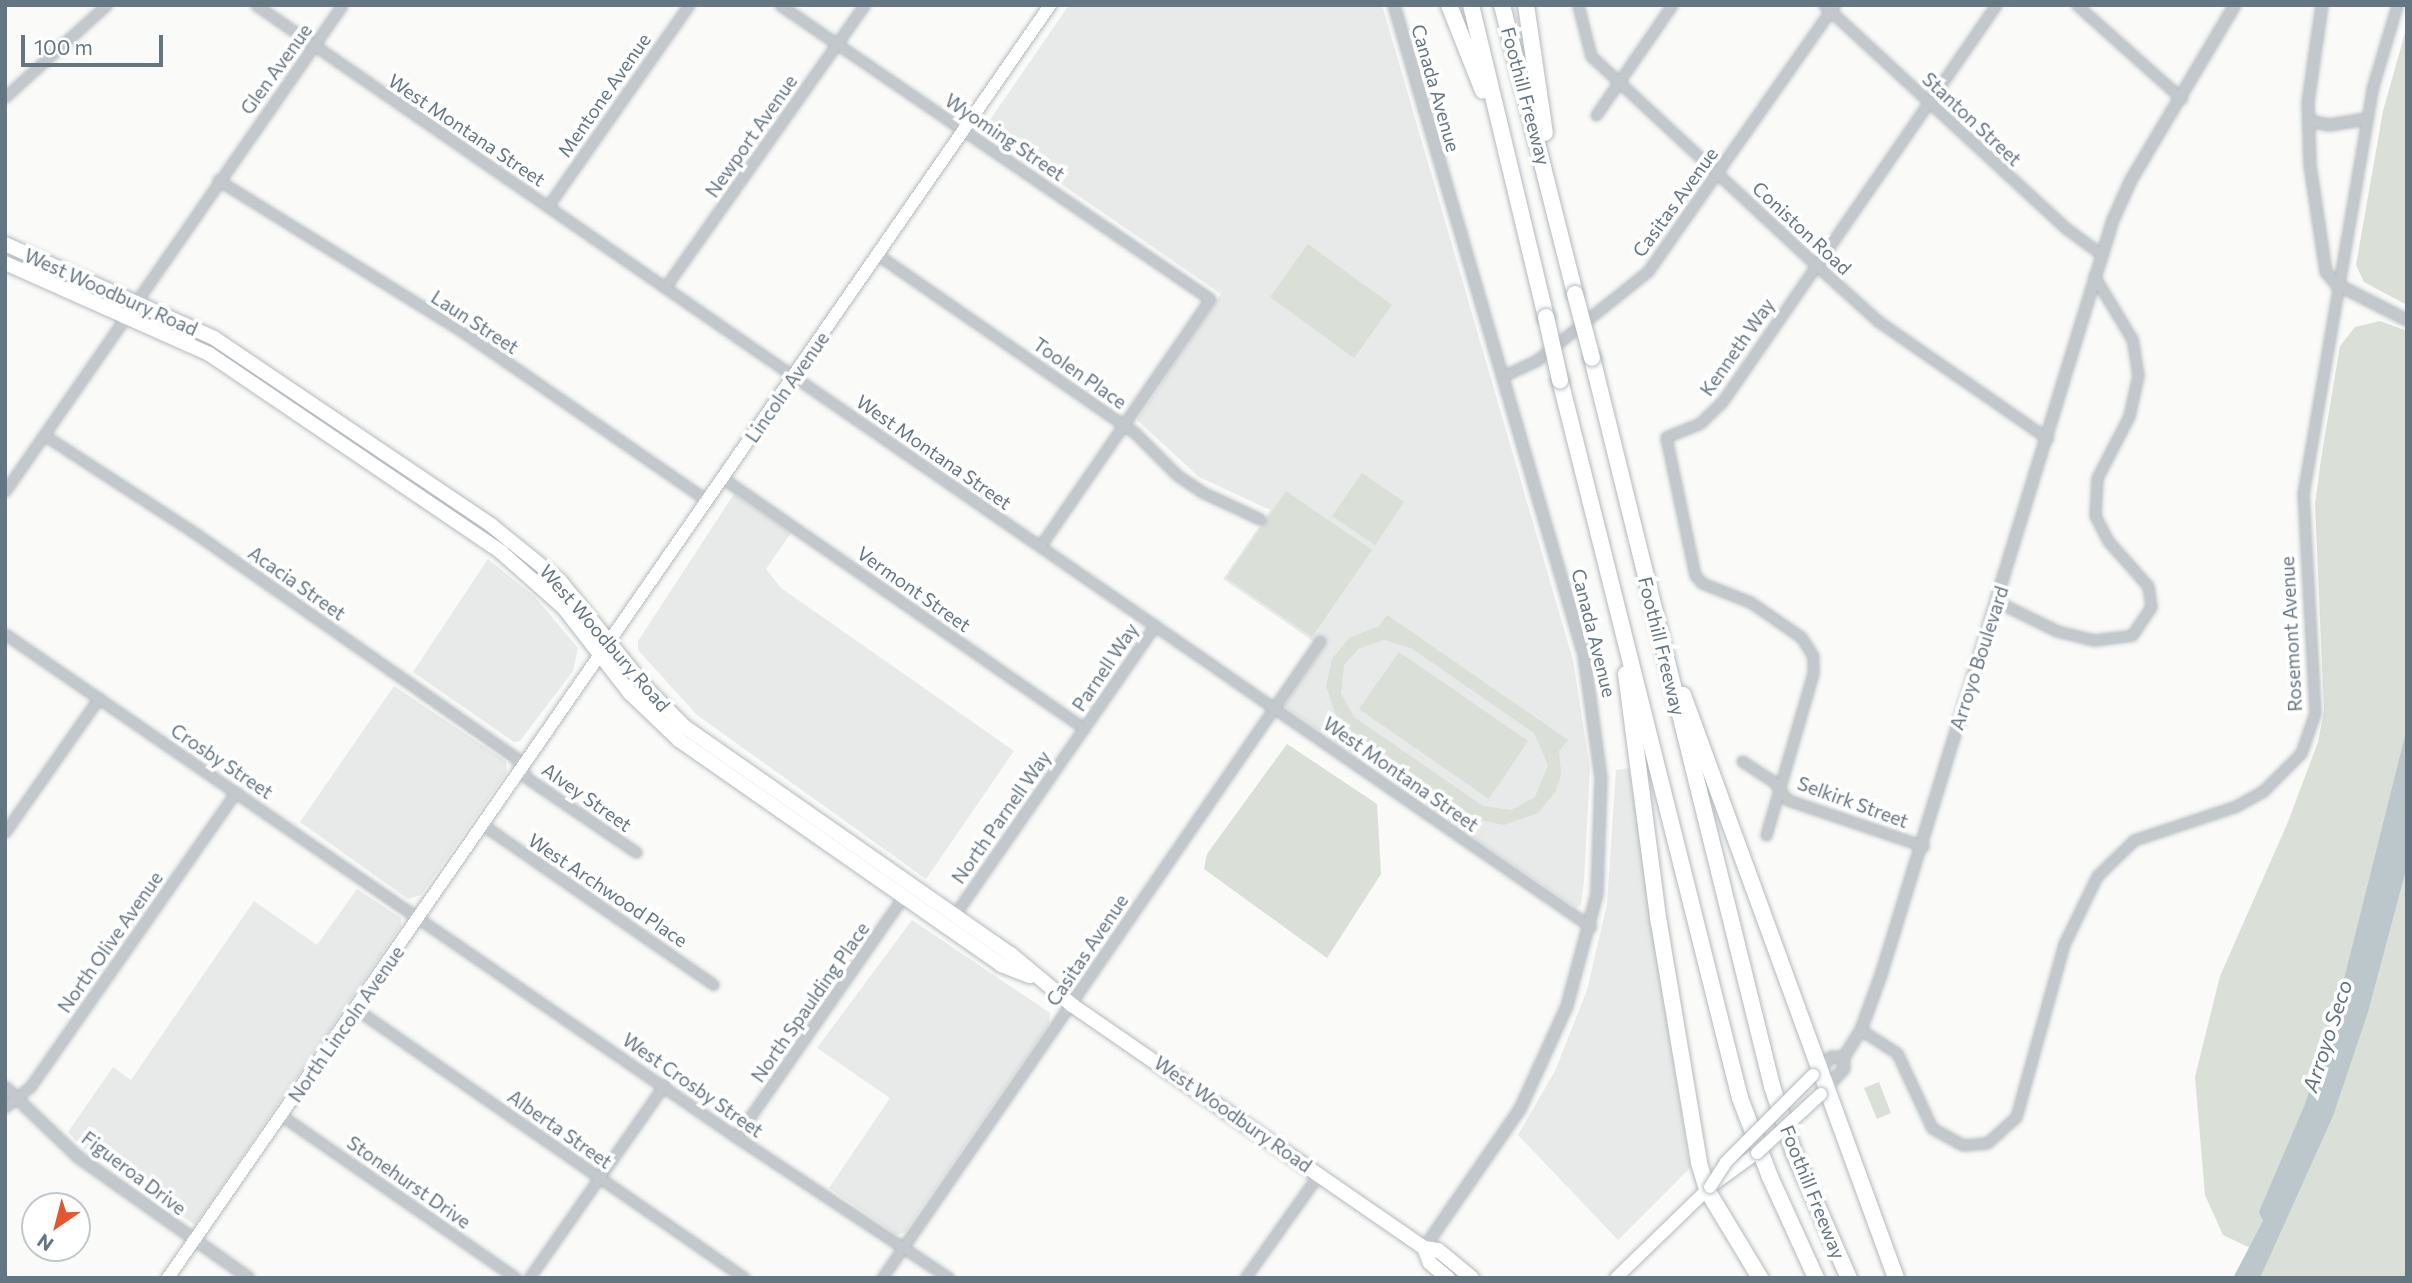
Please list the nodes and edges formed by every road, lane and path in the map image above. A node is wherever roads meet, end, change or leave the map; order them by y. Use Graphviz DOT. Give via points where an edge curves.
graph roads {
  1 [pos="106,5"];
  2 [pos="256,5"];
  3 [pos="342,5"];
  4 [pos="689,5"];
  5 [pos="780,5"];
  6 [pos="864,5"];
  7 [pos="1050,5"];
  8 [pos="1394,5"];
  9 [pos="1449,5"];
  10 [pos="1471,5"];
  11 [pos="1503,5"];
  12 [pos="1526,5"];
  13 [pos="1578,5"];
  14 [pos="1672,5"];
  15 [pos="1996,5"];
  16 [pos="2077,5"];
  17 [pos="2235,5"];
  18 [pos="2322,5"];
  19 [pos="2397,5"];
  20 [pos="1829,7"];
  21 [pos="837,44"];
  22 [pos="315,46"];
  23 [pos="1620,80"];
  24 [pos="5,97"];
  25 [pos="2181,99"];
  26 [pos="1928,102"];
  27 [pos="1596,115"];
  28 [pos="2366,119"];
  29 [pos="2309,121"];
  30 [pos="964,131"];
  31 [pos="1503,139"];
  32 [pos="1717,173"];
  33 [pos="218,180"];
  34 [pos="1553,201"];
  35 [pos="548,206"];
  36 [pos="5,244"];
  37 [pos="2101,254"];
  38 [pos="878,255"];
  39 [pos="5,263"];
  40 [pos="1816,265"];
  41 [pos="2094,276"];
  42 [pos="2336,284"];
  43 [pos="666,286"];
  44 [pos="137,300"];
  45 [pos="126,315"];
  46 [pos="2407,320"];
  47 [pos="1503,376"];
  48 [pos="795,377"];
  49 [pos="1123,425"];
  50 [pos="44,435"];
  51 [pos="2046,438"];
  52 [pos="724,479"];
  53 [pos="5,491"];
  54 [pos="708,502"];
  55 [pos="1260,519"];
  56 [pos="1040,546"];
  57 [pos="1998,601"];
  58 [pos="1618,606"];
  59 [pos="1655,620"];
  60 [pos="1155,625"];
  61 [pos="5,634"];
  62 [pos="610,641"];
  63 [pos="1320,641"];
  64 [pos="600,655"];
  65 [pos="99,698"];
  66 [pos="1276,709"];
  67 [pos="1084,728"];
  68 [pos="1742,761"];
  69 [pos="522,768"];
  70 [pos="236,792"];
  71 [pos="1780,792"];
  72 [pos="483,825"];
  73 [pos="5,832"];
  74 [pos="1766,835"];
  75 [pos="1923,846"];
  76 [pos="636,852"];
  77 [pos="908,891"];
  78 [pos="420,918"];
  79 [pos="951,921"];
  80 [pos="1592,927"];
  81 [pos="713,984"];
  82 [pos="1072,1005"];
  83 [pos="356,1009"];
  84 [pos="1861,1031"];
  85 [pos="1844,1057"];
  86 [pos="1816,1072"];
  87 [pos="664,1085"];
  88 [pos="5,1087"];
  89 [pos="1824,1091"];
  90 [pos="16,1098"];
  91 [pos="5,1107"];
  92 [pos="282,1116"];
  93 [pos="736,1137"];
  94 [pos="1319,1174"];
  95 [pos="598,1178"];
  96 [pos="1709,1189"];
  97 [pos="197,1241"];
  98 [pos="903,1248"];
  99 [pos="1424,1248"];
  100 [pos="168,1278"];
  101 [pos="249,1278"];
  102 [pos="516,1278"];
  103 [pos="529,1278"];
  104 [pos="744,1278"];
  105 [pos="883,1278"];
  106 [pos="949,1278"];
  107 [pos="1245,1278"];
  108 [pos="1448,1278"];
  109 [pos="1472,1278"];
  110 [pos="1616,1278"];
  111 [pos="1760,1278"];
  112 [pos="1816,1278"];
  113 [pos="1849,1278"];
  114 [pos="1896,1278"];
  1 -- 24 [label="street"];
  2 -- 22 [label="street, West Montana Street"];
  3 -- 22 [label="street, Glen Avenue"];
  4 -- 35 [label="street, Mentone Avenue"];
  5 -- 21 [label="street, Wyoming Street"];
  6 -- 21 [label="street, Newport Avenue"];
  7 -- 30 [label="main road, Lincoln Avenue"];
  8 -- 47 [label="street, Canada Avenue"];
  9 -- 31 [label="highway"];
  10 -- 31 [label="highway, Foothill Freeway"];
  11 -- 34 [label="highway, Foothill Freeway"];
  12 -- 34 [label="highway"];
  13 -- 23 [label="street, Coniston Road" via="1587,48"];
  14 -- 23 [label="street"];
  15 -- 26 [label="street, Kenneth Way"];
  16 -- 25 [label="street"];
  17 -- 25 [label="street, Arroyo Boulevard"];
  18 -- 29 [label="street"];
  19 -- 28 [label="street, Rosemont Avenue"];
  20 -- 26 [label="street, Stanton Street"];
  20 -- 32 [label="street, Casitas Avenue"];
  21 -- 30 [label="street, Wyoming Street"];
  21 -- 43 [label="street, Newport Avenue"];
  22 -- 33 [label="street, Glen Avenue"];
  22 -- 35 [label="street, West Montana Street"];
  23 -- 27 [label="street"];
  23 -- 32 [label="street, Coniston Road"];
  25 -- 37 [label="street, Arroyo Boulevard" via="2130,180"];
  26 -- 37 [label="street, Stanton Street" via="2067,229"];
  26 -- 40 [label="street, Kenneth Way"];
  28 -- 29 [label="street" via="2329,125"];
  28 -- 42 [label="street, Rosemont Avenue"];
  29 -- 42 [label="street" via="2320,244 2329,280"];
  30 -- 38 [label="main road, Lincoln Avenue"];
  30 -- 49 [label="street, Wyoming Street" via="1210,299"];
  31 -- 58 [label="highway, Foothill Freeway, bridge"];
  32 -- 40 [label="street, Coniston Road"];
  32 -- 47 [label="street, Casitas Avenue" via="1648,271 1536,360"];
  33 -- 44 [label="street, Glen Avenue"];
  33 -- 54 [label="street, Laun Street" via="463,332"];
  34 -- 59 [label="highway, Foothill Freeway, bridge"];
  35 -- 43 [label="street, West Montana Street"];
  36 -- 44 [label="main road, West Woodbury Road"];
  37 -- 41 [label="street, Arroyo Boulevard"];
  38 -- 48 [label="main road, Lincoln Avenue"];
  38 -- 49 [label="street, Toolen Place"];
  39 -- 45 [label="main road, West Woodbury Road"];
  40 -- 51 [label="street, Coniston Road" via="1878,321"];
  40 -- 71 [label="street, Kenneth Way" via="1722,402 1699,424 1666,437 1695,575 1702,583 1750,602 1801,636 1813,656 1813,673"];
  41 -- 51 [label="street, Arroyo Boulevard"];
  41 -- 57 [label="street" via="2132,339 2138,375 2129,416 2097,478 2095,516 2108,541 2148,586 2151,607 2132,635 2094,640 2057,631"];
  42 -- 46 [label="street"];
  42 -- 84 [label="street, Rosemont Avenue" via="2303,494 2315,713 2294,764 2263,791 2236,806 2134,840 2097,876 2064,944 2016,1117 1987,1143 1963,1145 1933,1128 1897,1052"];
  43 -- 48 [label="street, West Montana Street"];
  44 -- 45 [label="street, Glen Avenue"];
  44 -- 62 [label="main road, West Woodbury Road" via="235,350 491,525 560,582"];
  45 -- 50 [label="street, Glen Avenue"];
  45 -- 64 [label="main road, West Woodbury Road" via="236,370 506,555 564,608"];
  47 -- 80 [label="street, Canada Avenue" via="1594,701 1601,818"];
  48 -- 52 [label="main road, Lincoln Avenue"];
  48 -- 56 [label="street, West Montana Street"];
  49 -- 55 [label="street, Toolen Place" via="1193,487"];
  49 -- 56 [label="street"];
  50 -- 53 [label="street, Glen Avenue"];
  50 -- 69 [label="street, Acacia Street" via="248,570 513,755"];
  51 -- 57 [label="street, Arroyo Boulevard"];
  52 -- 54 [label="main road, Lincoln Avenue"];
  52 -- 67 [label="street, Vermont Street"];
  54 -- 62 [label="main road, Lincoln Avenue"];
  56 -- 60 [label="street, West Montana Street"];
  57 -- 75 [label="street, Arroyo Boulevard"];
  58 -- 96 [label="highway" via="1659,923 1698,1161"];
  58 -- 112 [label="highway, Foothill Freeway" via="1740,1098"];
  59 -- 86 [label="highway"];
  59 -- 113 [label="highway, Foothill Freeway" via="1772,1086 1794,1153"];
  60 -- 66 [label="street, West Montana Street"];
  60 -- 67 [label="street, Parnell Way"];
  61 -- 65 [label="street, Crosby Street"];
  62 -- 64 [label="main road, Lincoln Avenue"];
  62 -- 77 [label="main road, West Woodbury Road" via="646,688 685,727"];
  63 -- 66 [label="street, Casitas Avenue"];
  64 -- 69 [label="main road, Lincoln Avenue"];
  64 -- 77 [label="main road, West Woodbury Road" via="630,693 679,740"];
  65 -- 70 [label="street, Crosby Street"];
  65 -- 73 [label="street"];
  66 -- 80 [label="street, West Montana Street"];
  66 -- 82 [label="street, Casitas Avenue"];
  67 -- 79 [label="street, North Parnell Way"];
  68 -- 71 [label="street, Selkirk Street" via="1773,781"];
  69 -- 72 [label="main road, North Lincoln Avenue"];
  69 -- 76 [label="street, Alvey Street" via="527,778"];
  70 -- 78 [label="street, Crosby Street"];
  70 -- 90 [label="street, North Olive Avenue" via="30,1087"];
  71 -- 74 [label="street, Kenneth Way"];
  71 -- 75 [label="street, Selkirk Street" via="1788,800"];
  72 -- 78 [label="main road, North Lincoln Avenue"];
  72 -- 81 [label="street, West Archwood Place"];
  75 -- 84 [label="street, Arroyo Boulevard"];
  77 -- 79 [label="main road, West Woodbury Road"];
  77 -- 93 [label="street, North Spaulding Place"];
  78 -- 83 [label="main road, North Lincoln Avenue"];
  78 -- 87 [label="street, West Crosby Street"];
  79 -- 82 [label="main road, West Woodbury Road"];
  80 -- 99 [label="street, Canada Avenue" via="1543,1065 1497,1144"];
  82 -- 94 [label="main road, West Woodbury Road"];
  82 -- 98 [label="street, Casitas Avenue"];
  83 -- 92 [label="main road, North Lincoln Avenue"];
  83 -- 95 [label="street, Alberta Street"];
  84 -- 85 [label="street, Arroyo Boulevard"];
  85 -- 86 [label="street" via="1832,1057"];
  85 -- 89 [label="street, Arroyo Boulevard" via="1844,1069"];
  86 -- 89 [label="highway"];
  86 -- 96 [label="main road, bridge" via="1726,1162"];
  87 -- 93 [label="street, West Crosby Street"];
  87 -- 95 [label="street"];
  88 -- 90 [label="street, Figueroa Drive"];
  89 -- 96 [label="main road, Arroyo Boulevard, bridge" via="1737,1171"];
  89 -- 114 [label="highway"];
  90 -- 91 [label="street, North Olive Avenue"];
  90 -- 97 [label="street, Figueroa Drive" via="78,1157"];
  92 -- 97 [label="main road, North Lincoln Avenue"];
  92 -- 102 [label="street, Stonehurst Drive"];
  93 -- 98 [label="street, West Crosby Street"];
  94 -- 99 [label="main road, West Woodbury Road"];
  94 -- 107 [label="street"];
  95 -- 103 [label="street"];
  95 -- 104 [label="street, Alberta Street"];
  96 -- 110 [label="main road"];
  96 -- 111 [label="highway"];
  97 -- 100 [label="main road, North Lincoln Avenue"];
  97 -- 101 [label="street, Figueroa Drive"];
  98 -- 105 [label="street, Casitas Avenue"];
  98 -- 106 [label="street, West Crosby Street"];
  99 -- 108 [label="main road, West Woodbury Road" via="1430,1263"];
  99 -- 109 [label="main road, West Woodbury Road" via="1438,1250"];
}
